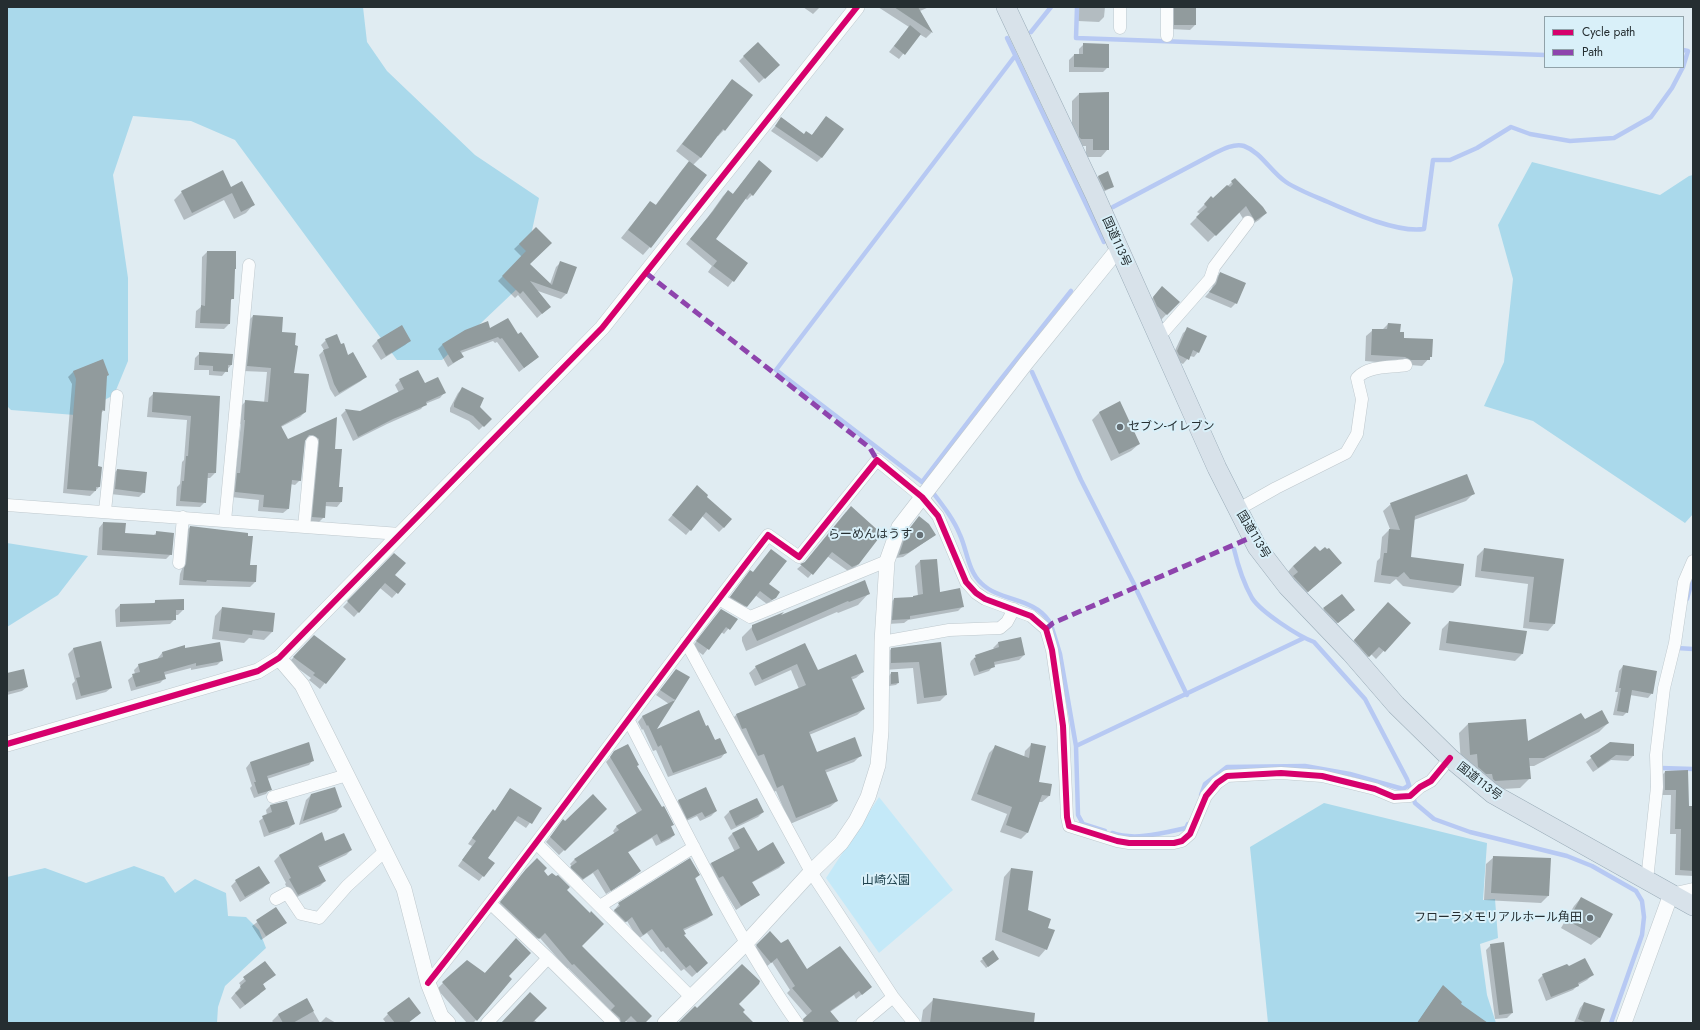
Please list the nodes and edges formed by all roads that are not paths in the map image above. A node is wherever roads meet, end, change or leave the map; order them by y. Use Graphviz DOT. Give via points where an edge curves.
graph roads {
  1 [pos="857,7"];
  2 [pos="1006,7"];
  3 [pos="1120,7"];
  4 [pos="1167,7"];
  5 [pos="1120,28"];
  6 [pos="1167,36"];
  7 [pos="1248,222"];
  8 [pos="1119,248"];
  9 [pos="249,265"];
  10 [pos="1159,337"];
  11 [pos="1406,365"];
  12 [pos="117,396"];
  13 [pos="312,442"];
  14 [pos="922,497"];
  15 [pos="7,505"];
  16 [pos="1237,510"];
  17 [pos="105,512"];
  18 [pos="183,517"];
  19 [pos="225,521"];
  20 [pos="304,527"];
  21 [pos="400,534"];
  22 [pos="887,561"];
  23 [pos="1693,561"];
  24 [pos="179,563"];
  25 [pos="719,599"];
  26 [pos="1014,609"];
  27 [pos="686,642"];
  28 [pos="882,642"];
  29 [pos="279,658"];
  30 [pos="629,721"];
  31 [pos="7,744"];
  32 [pos="1450,758"];
  33 [pos="347,775"];
  34 [pos="273,797"];
  35 [pos="536,844"];
  36 [pos="694,847"];
  37 [pos="385,851"];
  38 [pos="811,872"];
  39 [pos="1647,880"];
  40 [pos="1693,889"];
  41 [pos="1671,894"];
  42 [pos="276,899"];
  43 [pos="491,904"];
  44 [pos="600,906"];
  45 [pos="1693,906"];
  46 [pos="746,943"];
  47 [pos="548,958"];
  48 [pos="428,983"];
  49 [pos="691,997"];
  50 [pos="893,997"];
  51 [pos="441,1021"];
  52 [pos="487,1023"];
  53 [pos="614,1023"];
  54 [pos="666,1023"];
  55 [pos="797,1023"];
  56 [pos="862,1023"];
  57 [pos="914,1023"];
  58 [pos="1624,1023"];
  1 -- 21 [label="street" via="602,328"];
  2 -- 8 [label="highway, 国道113号"];
  3 -- 5 [label="street"];
  4 -- 6 [label="street"];
  7 -- 10 [label="street" via="1214,266 1210,279"];
  8 -- 10 [label="highway, 国道113号"];
  8 -- 14 [label="street"];
  9 -- 19 [label="street"];
  10 -- 16 [label="highway, 国道113号"];
  11 -- 16 [label="street" via="1377,368 1363,372 1357,378 1362,399 1357,434 1346,454"];
  12 -- 17 [label="street"];
  13 -- 20 [label="street"];
  14 -- 22 [label="street" via="899,527"];
  14 -- 25 [label="street" via="877,460 798,557 768,535"];
  14 -- 26 [label="street" via="938,516 966,582 985,599"];
  15 -- 17 [label="street"];
  16 -- 32 [label="highway, 国道113号" via="1257,547 1287,586 1352,653 1396,705"];
  17 -- 18 [label="street"];
  18 -- 19 [label="street"];
  18 -- 24 [label="street"];
  19 -- 20 [label="street"];
  20 -- 21 [label="street"];
  21 -- 29 [label="street"];
  22 -- 25 [label="street" via="750,618"];
  22 -- 28 [label="street"];
  23 -- 39 [label="street" via="1684,582 1675,643 1664,688 1656,755 1657,787"];
  25 -- 27 [label="street"];
  26 -- 28 [label="street" via="1007,622 1000,628 949,630"];
  26 -- 32 [label="street" via="1031,616 1046,629 1052,650 1063,726 1067,817 1069,826 1080,830 1129,843 1174,843 1182,841 1190,834 1206,796 1227,776 1281,773 1322,776 1374,789 1394,797 1410,796 1431,781"];
  27 -- 30 [label="street"];
  27 -- 38 [label="street"];
  28 -- 38 [label="street" via="878,765 868,797 856,821 841,843"];
  29 -- 31 [label="street" via="258,671"];
  29 -- 33 [label="street" via="302,685"];
  30 -- 35 [label="street"];
  30 -- 36 [label="street"];
  32 -- 39 [label="highway, 国道113号" via="1493,794"];
  33 -- 34 [label="street"];
  33 -- 37 [label="street"];
  35 -- 43 [label="street"];
  35 -- 44 [label="street"];
  36 -- 44 [label="street"];
  36 -- 46 [label="street"];
  37 -- 42 [label="street" via="347,886 319,918 301,914 287,893"];
  37 -- 48 [label="street" via="404,889"];
  38 -- 46 [label="street"];
  38 -- 50 [label="street"];
  39 -- 41 [label="highway, 国道113号"];
  40 -- 41 [label="street"];
  41 -- 45 [label="highway, 国道113号"];
  41 -- 58 [label="street"];
  43 -- 47 [label="street"];
  43 -- 48 [label="street"];
  44 -- 49 [label="street"];
  46 -- 49 [label="street"];
  46 -- 55 [label="street"];
  47 -- 52 [label="street"];
  47 -- 53 [label="street"];
  48 -- 51 [label="street"];
  49 -- 54 [label="street"];
  50 -- 56 [label="street"];
  50 -- 57 [label="street"];
}
